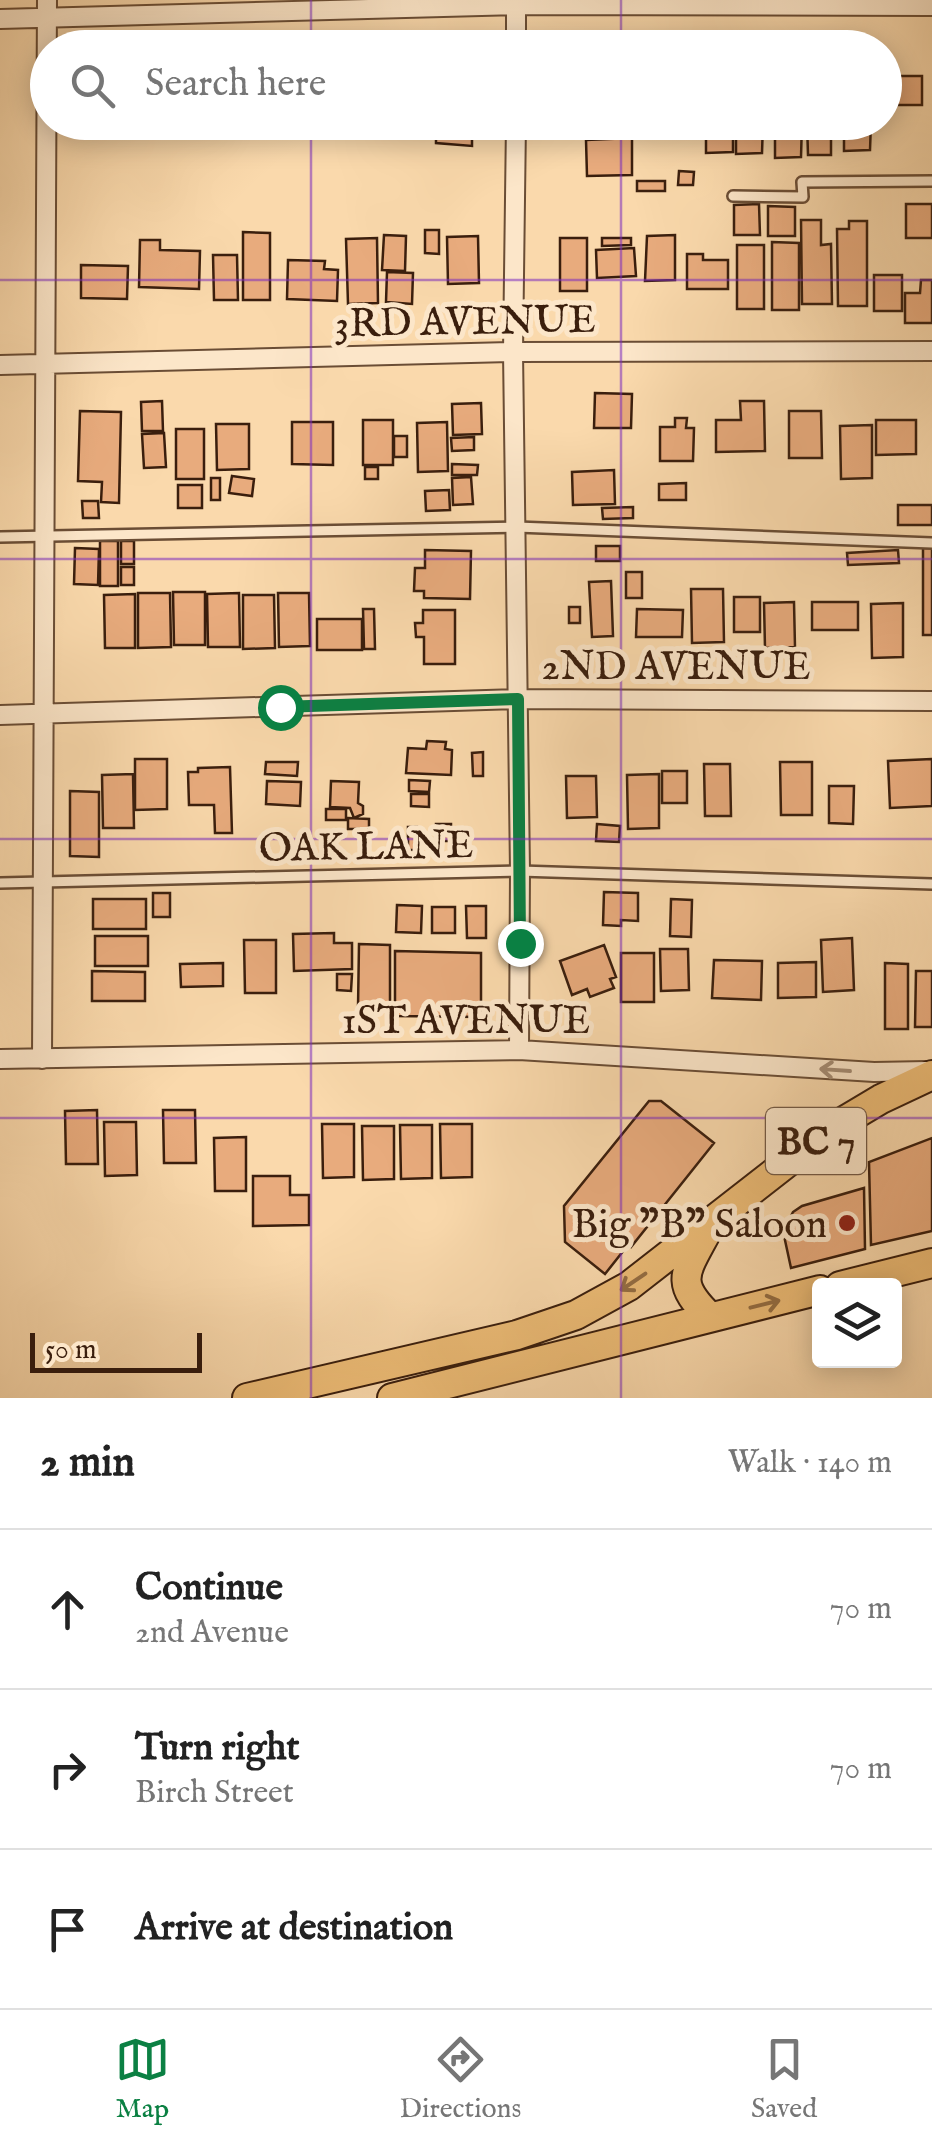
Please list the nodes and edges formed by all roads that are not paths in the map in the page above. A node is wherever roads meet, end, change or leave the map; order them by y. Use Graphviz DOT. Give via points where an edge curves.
graph roads {
  1 [pos="516,2"];
  2 [pos="932,6"];
  3 [pos="47,10"];
  4 [pos="0,19"];
  5 [pos="516,30"];
  6 [pos="46,140"];
  7 [pos="516,140"];
  8 [pos="932,181"];
  9 [pos="733,196"];
  10 [pos="513,352"];
  11 [pos="932,352"];
  12 [pos="0,365"];
  13 [pos="44,365"];
  14 [pos="517,527"];
  15 [pos="0,536"];
  16 [pos="43,537"];
  17 [pos="932,543"];
  18 [pos="518,699"];
  19 [pos="932,702"];
  20 [pos="0,714"];
  21 [pos="43,715"];
  22 [pos="520,872"];
  23 [pos="42,882"];
  24 [pos="0,884"];
  25 [pos="932,884"];
  26 [pos="520,1050"];
  27 [pos="0,1058"];
  28 [pos="42,1059"];
  29 [pos="932,1073"];
  30 [pos="711,1224"];
  31 [pos="932,1263"];
  32 [pos="872,1278"];
  33 [pos="812,1292"];
  34 [pos="710,1317"];
  35 [pos="247,1398"];
  36 [pos="392,1398"];
  1 -- 2 [label="street"];
  1 -- 3 [label="street"];
  1 -- 5 [label="street"];
  3 -- 4 [label="street"];
  6 -- 13 [label="street"];
  7 -- 10 [label="street"];
  8 -- 9 [label="lane" via="802,182 803,197"];
  10 -- 11 [label="street, 3RD AVENUE"];
  10 -- 13 [label="street, 3RD AVENUE"];
  10 -- 14 [label="street"];
  12 -- 13 [label="street, 3RD AVENUE"];
  13 -- 16 [label="street"];
  14 -- 16 [label="lane"];
  14 -- 17 [label="lane"];
  14 -- 18 [label="street"];
  15 -- 16 [label="lane"];
  16 -- 21 [label="street"];
  18 -- 19 [label="street, 2ND AVENUE"];
  18 -- 21 [label="street, 2ND AVENUE"];
  18 -- 22 [label="street"];
  20 -- 21 [label="street, 2ND AVENUE"];
  21 -- 23 [label="street"];
  22 -- 23 [label="lane, OAK LANE"];
  22 -- 25 [label="lane, OAK LANE"];
  22 -- 26 [label="street"];
  23 -- 24 [label="lane, OAK LANE"];
  23 -- 28 [label="street"];
  26 -- 28 [label="street, 1ST AVENUE"];
  29 -- 26 [label="street, 1ST AVENUE, one-way"];
  27 -- 28 [label="street, 1ST AVENUE"];
  29 -- 30 [label="main road, BC 7" via="829,1130"];
  30 -- 34 [label="main road" via="684,1285"];
  30 -- 35 [label="main road, BC 7, one-way" via="628,1286 576,1315"];
  31 -- 32 [label="main road"];
  34 -- 33 [label="main road, one-way"];
  34 -- 36 [label="main road"];
}
